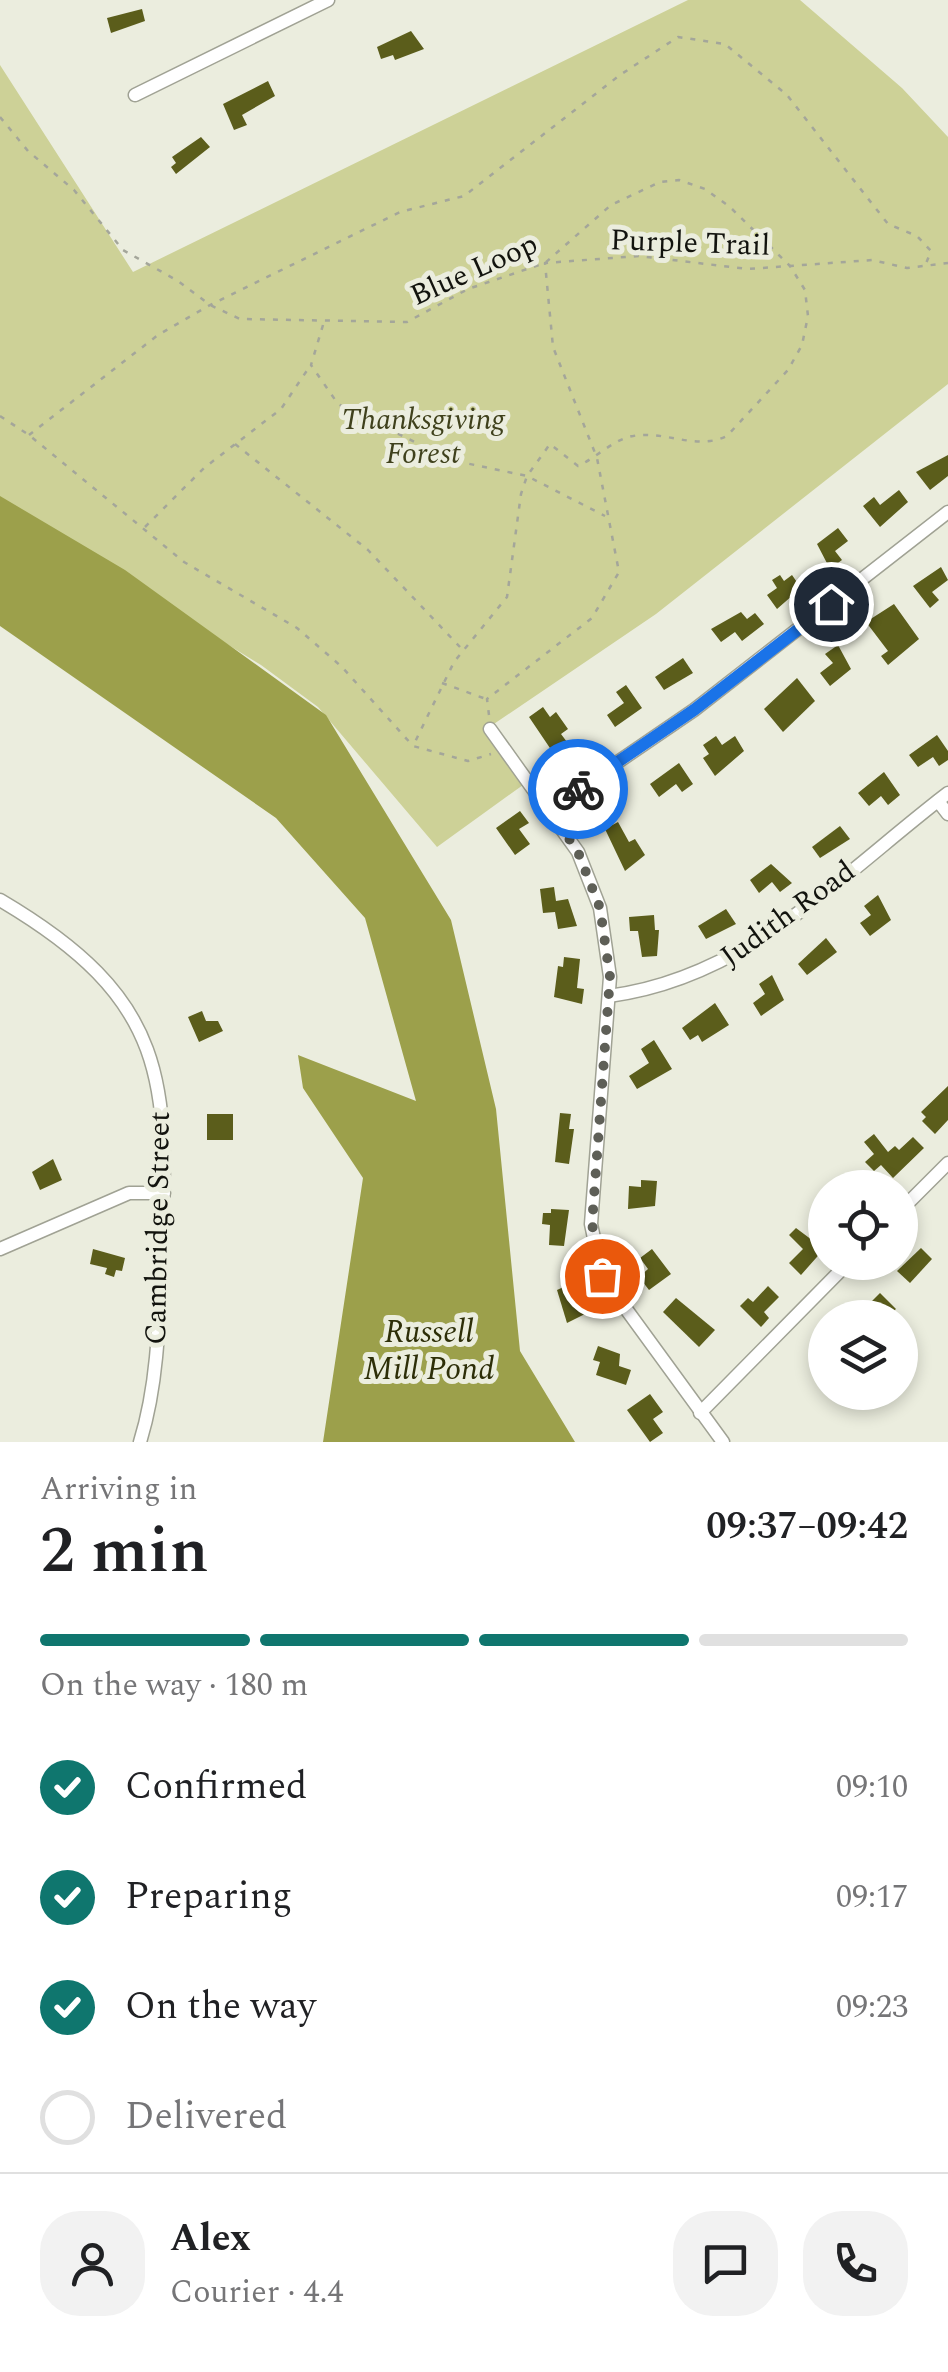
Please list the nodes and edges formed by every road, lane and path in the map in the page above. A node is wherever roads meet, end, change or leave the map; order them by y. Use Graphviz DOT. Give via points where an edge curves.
graph roads {
  1 [pos="328,0"];
  2 [pos="135,95"];
  3 [pos="0,118"];
  4 [pos="545,263"];
  5 [pos="948,263"];
  6 [pos="790,266"];
  7 [pos="925,266"];
  8 [pos="210,306"];
  9 [pos="324,324"];
  10 [pos="311,365"];
  11 [pos="0,416"];
  12 [pos="30,434"];
  13 [pos="235,444"];
  14 [pos="596,458"];
  15 [pos="527,476"];
  16 [pos="948,512"];
  17 [pos="604,516"];
  18 [pos="145,527"];
  19 [pos="462,650"];
  20 [pos="442,683"];
  21 [pos="487,700"];
  22 [pos="490,729"];
  23 [pos="413,746"];
  24 [pos="503,747"];
  25 [pos="943,797"];
  26 [pos="549,809"];
  27 [pos="948,814"];
  28 [pos="0,900"];
  29 [pos="609,996"];
  30 [pos="948,1164"];
  31 [pos="918,1193"];
  32 [pos="164,1194"];
  33 [pos="0,1249"];
  34 [pos="832,1280"];
  35 [pos="700,1413"];
  36 [pos="140,1442"];
  37 [pos="723,1442"];
  1 -- 2 [label="street"];
  3 -- 8 [label="path, Blue Loop" via="74,190 110,238"];
  4 -- 6 [label="path, Purple Trail" via="639,256"];
  4 -- 6 [label="path, Blue Loop" via="612,205 679,180 730,207"];
  4 -- 9 [label="path, Blue Loop" via="468,288 408,322"];
  4 -- 14 [label="path" via="552,347"];
  5 -- 7 [label="path, Purple Trail"];
  6 -- 7 [label="path, Purple Trail" via="872,260"];
  6 -- 14 [label="path, Blue Loop" via="805,290 802,345 788,370 727,436 693,442 639,434"];
  7 -- 8 [label="path" via="931,251 918,236 888,224 787,95 725,44 678,37 464,196 400,212"];
  8 -- 9 [label="path, Blue Loop" via="240,319"];
  8 -- 12 [label="path" via="158,334"];
  9 -- 10 [label="path"];
  10 -- 13 [label="path" via="282,409"];
  10 -- 15 [label="path" via="338,404 451,460"];
  11 -- 12 [label="path"];
  12 -- 18 [label="path"];
  13 -- 18 [label="path"];
  13 -- 19 [label="path" via="368,550"];
  14 -- 15 [label="path" via="578,466 550,444"];
  14 -- 17 [label="path"];
  15 -- 17 [label="path"];
  15 -- 19 [label="path" via="512,586"];
  16 -- 26 [label="street" via="708,700"];
  17 -- 21 [label="path" via="619,572 592,618"];
  18 -- 23 [label="path" via="184,562 298,628"];
  19 -- 20 [label="path"];
  20 -- 21 [label="path"];
  20 -- 23 [label="path"];
  21 -- 22 [label="path"];
  22 -- 24 [label="street"];
  23 -- 24 [label="path" via="468,761"];
  24 -- 26 [label="street"];
  25 -- 27 [label="street"];
  25 -- 29 [label="street, Judith Road" via="748,950 702,974"];
  26 -- 29 [label="street" via="578,852 600,908"];
  28 -- 32 [label="street, Cambridge Street" via="75,948 128,1010 161,1093"];
  29 -- 35 [label="street" via="592,1224 602,1276"];
  30 -- 31 [label="street"];
  32 -- 33 [label="street" via="129,1193"];
  32 -- 36 [label="street, Cambridge Street" via="158,1335"];
  34 -- 35 [label="street"];
  35 -- 37 [label="street"];
}
